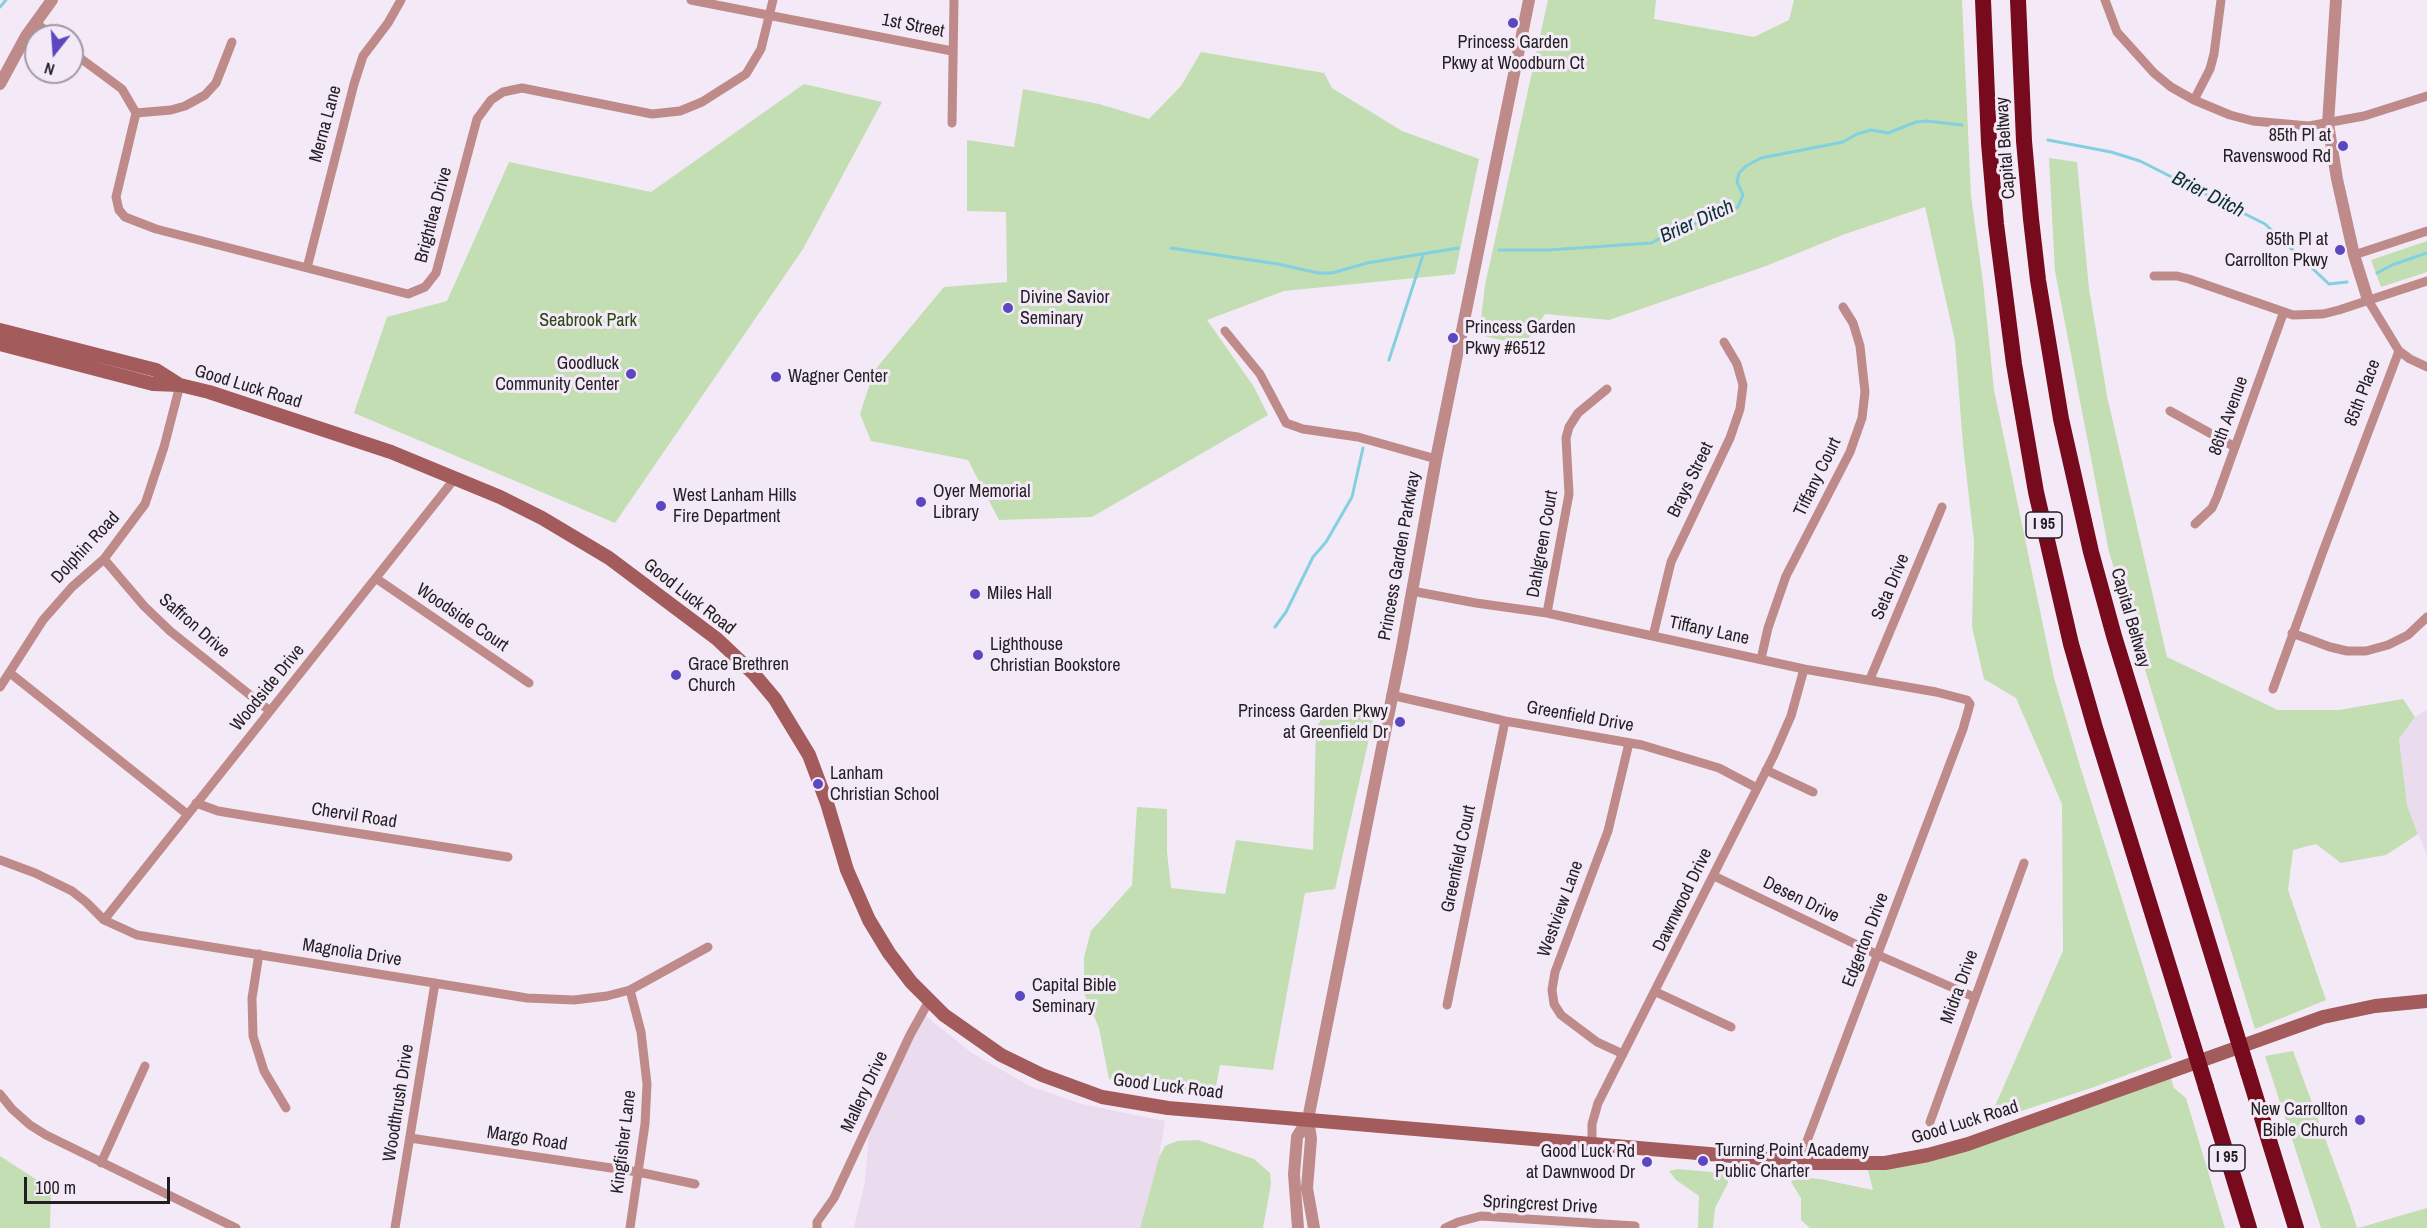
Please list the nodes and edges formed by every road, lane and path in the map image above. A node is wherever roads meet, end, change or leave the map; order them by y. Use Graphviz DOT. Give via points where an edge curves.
graph roads {
  1 [pos="52,0"];
  2 [pos="401,0"];
  3 [pos="691,0"];
  4 [pos="773,0"];
  5 [pos="954,0"];
  6 [pos="1528,0"];
  7 [pos="1983,0"];
  8 [pos="2018,0"];
  9 [pos="2106,0"];
  10 [pos="2221,0"];
  11 [pos="2336,0"];
  12 [pos="770,16"];
  13 [pos="35,22"];
  14 [pos="37,24"];
  15 [pos="232,42"];
  16 [pos="952,51"];
  17 [pos="84,60"];
  18 [pos="0,84"];
  19 [pos="2427,96"];
  20 [pos="2194,100"];
  21 [pos="136,113"];
  22 [pos="952,123"];
  23 [pos="2328,124"];
  24 [pos="2427,231"];
  25 [pos="2354,255"];
  26 [pos="307,268"];
  27 [pos="2154,276"];
  28 [pos="2427,281"];
  29 [pos="2368,300"];
  30 [pos="1843,306"];
  31 [pos="2283,314"];
  32 [pos="0,330"];
  33 [pos="1225,331"];
  34 [pos="1724,342"];
  35 [pos="0,344"];
  36 [pos="2399,351"];
  37 [pos="2427,367"];
  38 [pos="180,385"];
  39 [pos="1607,389"];
  40 [pos="2170,411"];
  41 [pos="2235,447"];
  42 [pos="1436,459"];
  43 [pos="456,477"];
  44 [pos="1942,507"];
  45 [pos="2195,524"];
  46 [pos="104,559"];
  47 [pos="377,579"];
  48 [pos="1412,591"];
  49 [pos="1547,613"];
  50 [pos="2427,617"];
  51 [pos="2292,633"];
  52 [pos="1653,636"];
  53 [pos="1761,659"];
  54 [pos="1804,669"];
  55 [pos="10,673"];
  56 [pos="1870,680"];
  57 [pos="529,683"];
  58 [pos="0,687"];
  59 [pos="2273,689"];
  60 [pos="1391,695"];
  61 [pos="270,711"];
  62 [pos="1505,721"];
  63 [pos="1963,729"];
  64 [pos="1629,743"];
  65 [pos="1766,770"];
  66 [pos="1757,788"];
  67 [pos="1813,792"];
  68 [pos="196,803"];
  69 [pos="187,814"];
  70 [pos="508,857"];
  71 [pos="0,860"];
  72 [pos="2024,863"];
  73 [pos="1714,876"];
  74 [pos="104,920"];
  75 [pos="708,947"];
  76 [pos="259,954"];
  77 [pos="1878,955"];
  78 [pos="435,983"];
  79 [pos="630,990"];
  80 [pos="1656,992"];
  81 [pos="1974,997"];
  82 [pos="929,1001"];
  83 [pos="2427,1001"];
  84 [pos="1447,1005"];
  85 [pos="1731,1027"];
  86 [pos="1623,1054"];
  87 [pos="145,1066"];
  88 [pos="0,1094"];
  89 [pos="286,1108"];
  90 [pos="1308,1119"];
  91 [pos="1930,1122"];
  92 [pos="410,1138"];
  93 [pos="1592,1143"];
  94 [pos="1799,1162"];
  95 [pos="101,1163"];
  96 [pos="638,1172"];
  97 [pos="695,1184"];
  98 [pos="1547,1224"];
  99 [pos="1635,1226"];
  100 [pos="236,1228"];
  101 [pos="395,1228"];
  102 [pos="630,1228"];
  103 [pos="817,1228"];
  104 [pos="1298,1228"];
  105 [pos="1314,1228"];
  106 [pos="1445,1228"];
  107 [pos="2249,1228"];
  108 [pos="2296,1228"];
  1 -- 13 [label="street"];
  2 -- 26 [label="street, Merna Lane" via="363,56"];
  3 -- 12 [label="street, 1st Street"];
  4 -- 12 [label="street, Brightlea Drive"];
  5 -- 16 [label="street"];
  6 -- 42 [label="street, Princess Garden Parkway"];
  7 -- 107 [label="highway, Capital Beltway / I 95, bridge" via="1997,234 2036,492 2089,707"];
  8 -- 108 [label="highway, Capital Beltway / I 95, bridge" via="2023,129 2040,291 2061,419 2091,552"];
  9 -- 20 [label="street" via="2111,20 2124,42 2154,73"];
  10 -- 20 [label="street" via="2210,69"];
  11 -- 23 [label="street, 85th Place"];
  12 -- 16 [label="street, 1st Street"];
  12 -- 26 [label="street, Brightlea Drive" via="758,57 746,74 680,111 652,114 522,88 503,92 491,100 477,119 442,256 425,287 400,293"];
  13 -- 14 [label="street"];
  13 -- 18 [label="street"];
  15 -- 21 [label="street" via="216,83 205,95 171,110"];
  16 -- 22 [label="street"];
  17 -- 21 [label="street" via="122,89"];
  19 -- 23 [label="street"];
  20 -- 23 [label="street" via="2253,121 2295,126"];
  21 -- 26 [label="street, Brightlea Drive" via="116,197 125,216 156,229"];
  23 -- 25 [label="street, 85th Place"];
  24 -- 25 [label="street"];
  25 -- 29 [label="street, 85th Place"];
  27 -- 31 [label="street" via="2189,279"];
  28 -- 29 [label="street"];
  29 -- 31 [label="street" via="2323,314"];
  29 -- 36 [label="street, 85th Place"];
  30 -- 53 [label="street, Tiffany Court" via="1860,346 1865,392 1862,418 1850,452 1786,576"];
  31 -- 41 [label="street, 86th Avenue"];
  32 -- 38 [label="main road, Good Luck Road" via="156,370"];
  33 -- 42 [label="street" via="1260,374 1286,423 1358,437"];
  34 -- 52 [label="street, Brays Street" via="1737,364 1743,386 1740,409 1671,562"];
  35 -- 38 [label="main road, Good Luck Road" via="153,384"];
  36 -- 37 [label="street"];
  36 -- 51 [label="street, 85th Place"];
  38 -- 43 [label="main road, Good Luck Road" via="350,437"];
  38 -- 46 [label="street, Dolphin Road" via="145,504"];
  39 -- 49 [label="street, Dahlgreen Court" via="1578,413 1566,438 1569,494"];
  40 -- 41 [label="street"];
  41 -- 45 [label="street, 86th Avenue" via="2212,508"];
  42 -- 48 [label="street, Princess Garden Parkway"];
  43 -- 47 [label="street, Woodside Drive"];
  43 -- 82 [label="main road, Good Luck Road" via="542,518 609,558 717,639 758,679 809,755 847,870 869,920 889,953"];
  44 -- 56 [label="street, Seta Drive"];
  46 -- 55 [label="street, Dolphin Road" via="56,604"];
  46 -- 61 [label="street, Saffron Drive" via="170,630"];
  47 -- 57 [label="street, Woodside Court"];
  47 -- 61 [label="street, Woodside Drive"];
  48 -- 49 [label="street, Tiffany Lane"];
  48 -- 60 [label="street, Princess Garden Parkway"];
  49 -- 52 [label="street, Tiffany Lane"];
  50 -- 51 [label="street" via="2399,639 2366,651 2330,647"];
  51 -- 59 [label="street, 85th Place"];
  52 -- 53 [label="street, Tiffany Lane"];
  53 -- 54 [label="street, Tiffany Lane"];
  54 -- 56 [label="street, Tiffany Lane"];
  54 -- 65 [label="street, Dawnwood Drive" via="1791,716"];
  55 -- 58 [label="street, Dolphin Road"];
  55 -- 69 [label="street"];
  56 -- 63 [label="street, Tiffany Lane" via="1967,700 1970,708"];
  60 -- 62 [label="street, Greenfield Drive"];
  60 -- 90 [label="street, Princess Garden Parkway"];
  61 -- 68 [label="street, Woodside Drive"];
  62 -- 64 [label="street, Greenfield Drive"];
  62 -- 84 [label="street, Greenfield Court"];
  63 -- 77 [label="street, Edgerton Drive"];
  64 -- 66 [label="street, Greenfield Drive" via="1719,768"];
  64 -- 86 [label="street, Westview Lane" via="1608,831 1552,990 1556,1010 1567,1021"];
  65 -- 66 [label="street, Dawnwood Drive"];
  65 -- 67 [label="street"];
  66 -- 73 [label="street, Dawnwood Drive"];
  68 -- 69 [label="street, Woodside Drive"];
  68 -- 70 [label="street, Chervil Road" via="254,817"];
  69 -- 74 [label="street, Woodside Drive"];
  71 -- 74 [label="street, Magnolia Drive" via="72,891"];
  72 -- 81 [label="street, Midra Drive"];
  73 -- 77 [label="street, Desen Drive"];
  73 -- 80 [label="street, Dawnwood Drive"];
  74 -- 76 [label="street, Magnolia Drive" via="137,935"];
  75 -- 79 [label="street, Magnolia Drive"];
  76 -- 78 [label="street, Magnolia Drive"];
  76 -- 89 [label="street" via="252,998 253,1036 264,1071"];
  77 -- 81 [label="street, Desen Drive"];
  77 -- 94 [label="street, Edgerton Drive"];
  78 -- 79 [label="street, Magnolia Drive" via="556,1000"];
  78 -- 92 [label="street, Woodthrush Drive"];
  79 -- 96 [label="street, Kingfisher Lane" via="648,1084"];
  80 -- 85 [label="street"];
  80 -- 86 [label="street, Dawnwood Drive"];
  81 -- 91 [label="street, Midra Drive"];
  82 -- 90 [label="main road, Good Luck Road" via="1001,1055 1094,1095 1168,1108"];
  82 -- 103 [label="street, Mallery Drive" via="834,1198 816,1222"];
  83 -- 94 [label="main road, Good Luck Road" via="2323,1017 1940,1152 1885,1163"];
  86 -- 93 [label="street, Dawnwood Drive" via="1596,1110"];
  87 -- 95 [label="street"];
  88 -- 95 [label="street" via="30,1125"];
  90 -- 93 [label="main road, Good Luck Road"];
  90 -- 104 [label="street" via="1297,1137 1294,1174"];
  90 -- 105 [label="street" via="1311,1139 1307,1188"];
  92 -- 96 [label="street, Margo Road"];
  92 -- 101 [label="street, Woodthrush Drive"];
  93 -- 94 [label="main road, Good Luck Road"];
  95 -- 100 [label="street"];
  96 -- 97 [label="street, Margo Road"];
  96 -- 102 [label="street, Kingfisher Lane"];
  98 -- 99 [label="street, Springcrest Drive"];
  98 -- 106 [label="street, Springcrest Drive" via="1481,1216"];
}
